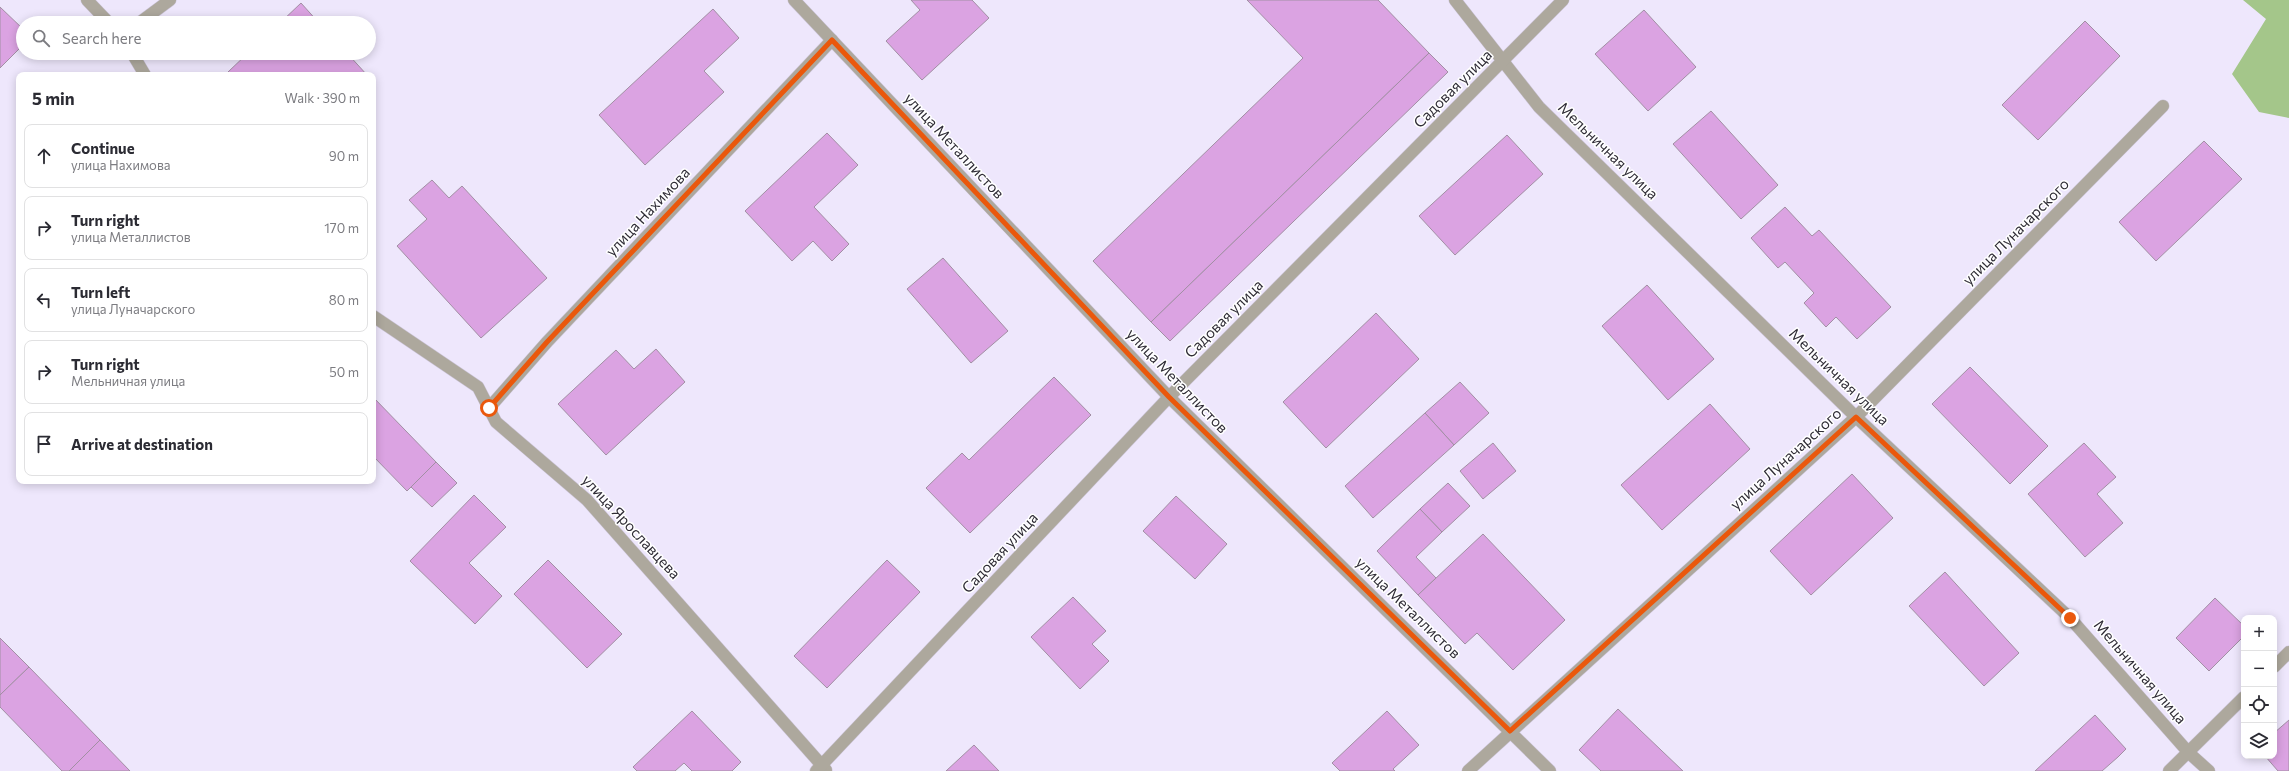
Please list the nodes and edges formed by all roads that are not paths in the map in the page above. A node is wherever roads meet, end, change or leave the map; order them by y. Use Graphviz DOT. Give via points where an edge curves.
graph roads {
  1 [pos="88,0"];
  2 [pos="170,0"];
  3 [pos="794,0"];
  4 [pos="1455,0"];
  5 [pos="1563,0"];
  6 [pos="103,16"];
  7 [pos="148,16"];
  8 [pos="832,40"];
  9 [pos="136,60"];
  10 [pos="1504,60"];
  11 [pos="143,72"];
  12 [pos="2163,106"];
  13 [pos="376,318"];
  14 [pos="1169,397"];
  15 [pos="489,408"];
  16 [pos="1856,417"];
  17 [pos="2289,652"];
  18 [pos="2277,664"];
  19 [pos="2241,701"];
  20 [pos="1510,731"];
  21 [pos="2189,752"];
  22 [pos="821,769"];
  23 [pos="1468,771"];
  24 [pos="1550,771"];
  25 [pos="2169,771"];
  26 [pos="2209,771"];
  1 -- 6 [label="street"];
  2 -- 7 [label="street"];
  3 -- 8 [label="street, улица Металлистов"];
  4 -- 10 [label="street, Мельничная улица"];
  5 -- 10 [label="street, Садовая улица"];
  8 -- 14 [label="street, улица Металлистов"];
  8 -- 15 [label="street, улица Нахимова" via="552,337"];
  9 -- 11 [label="street"];
  10 -- 14 [label="street, Садовая улица"];
  10 -- 16 [label="street, Мельничная улица" via="1539,107"];
  12 -- 16 [label="street, улица Луначарского"];
  13 -- 15 [label="street, улица Ярославцева" via="478,387"];
  14 -- 20 [label="street, улица Металлистов"];
  14 -- 22 [label="street, Садовая улица"];
  15 -- 22 [label="street, улица Ярославцева" via="496,422 587,500"];
  16 -- 20 [label="street, улица Луначарского"];
  16 -- 21 [label="street, Мельничная улица" via="2070,618"];
  17 -- 18 [label="street"];
  19 -- 21 [label="street"];
  20 -- 23 [label="street, улица Луначарского"];
  20 -- 24 [label="street, улица Металлистов"];
  21 -- 25 [label="street"];
  21 -- 26 [label="street, Мельничная улица"];
}
